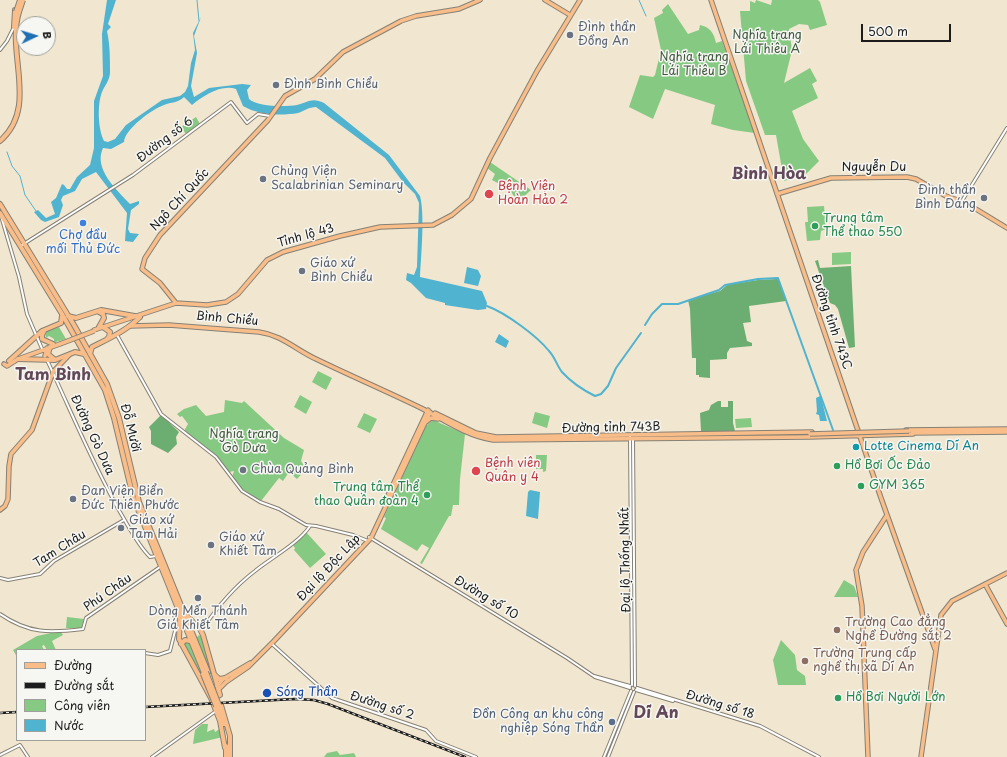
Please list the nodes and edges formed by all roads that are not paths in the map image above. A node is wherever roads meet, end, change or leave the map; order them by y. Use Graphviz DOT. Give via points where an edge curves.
graph roads {
  1 [pos="22,0"];
  2 [pos="480,0"];
  3 [pos="545,0"];
  4 [pos="580,0"];
  5 [pos="712,0"];
  6 [pos="570,15"];
  7 [pos="14,28"];
  8 [pos="0,50"];
  9 [pos="272,115"];
  10 [pos="1007,128"];
  11 [pos="0,140"];
  12 [pos="778,192"];
  13 [pos="962,201"];
  14 [pos="0,206"];
  15 [pos="2,216"];
  16 [pos="1007,228"];
  17 [pos="23,244"];
  18 [pos="176,304"];
  19 [pos="100,312"];
  20 [pos="91,313"];
  21 [pos="62,316"];
  22 [pos="68,316"];
  23 [pos="136,320"];
  24 [pos="72,327"];
  25 [pos="101,327"];
  26 [pos="117,335"];
  27 [pos="36,336"];
  28 [pos="108,338"];
  29 [pos="81,342"];
  30 [pos="47,348"];
  31 [pos="84,354"];
  32 [pos="69,355"];
  33 [pos="90,355"];
  34 [pos="46,358"];
  35 [pos="18,359"];
  36 [pos="316,359"];
  37 [pos="8,362"];
  38 [pos="53,372"];
  39 [pos="421,408"];
  40 [pos="429,411"];
  41 [pos="437,417"];
  42 [pos="425,418"];
  43 [pos="424,424"];
  44 [pos="450,424"];
  45 [pos="1007,430"];
  46 [pos="859,431"];
  47 [pos="911,432"];
  48 [pos="809,434"];
  49 [pos="631,436"];
  50 [pos="861,436"];
  51 [pos="526,438"];
  52 [pos="0,510"];
  53 [pos="631,512"];
  54 [pos="634,512"];
  55 [pos="887,514"];
  56 [pos="124,520"];
  57 [pos="310,526"];
  58 [pos="149,538"];
  59 [pos="369,539"];
  60 [pos="156,556"];
  61 [pos="160,567"];
  62 [pos="1007,573"];
  63 [pos="0,578"];
  64 [pos="985,584"];
  65 [pos="177,598"];
  66 [pos="634,606"];
  67 [pos="0,614"];
  68 [pos="180,615"];
  69 [pos="1007,624"];
  70 [pos="179,628"];
  71 [pos="201,631"];
  72 [pos="203,636"];
  73 [pos="192,639"];
  74 [pos="181,643"];
  75 [pos="271,644"];
  76 [pos="935,644"];
  77 [pos="146,654"];
  78 [pos="250,663"];
  79 [pos="214,673"];
  80 [pos="226,678"];
  81 [pos="633,688"];
  82 [pos="218,690"];
  83 [pos="208,693"];
  84 [pos="218,705"];
  85 [pos="217,711"];
  86 [pos="621,715"];
  87 [pos="624,716"];
  88 [pos="616,728"];
  89 [pos="619,729"];
  90 [pos="228,747"];
  91 [pos="0,755"];
  92 [pos="28,757"];
  93 [pos="152,757"];
  94 [pos="227,757"];
  95 [pos="233,757"];
  96 [pos="476,757"];
  97 [pos="604,757"];
  98 [pos="608,757"];
  99 [pos="819,757"];
  100 [pos="868,757"];
  101 [pos="921,757"];
  1 -- 7 [label="highway, bridge"];
  2 -- 9 [label="main road" via="459,9 416,16 396,23 343,52 315,78 285,96"];
  3 -- 6 [label="main road"];
  4 -- 6 [label="main road"];
  5 -- 12 [label="main road, Đường tỉnh 743C"];
  6 -- 18 [label="main road, Tỉnh lộ 43" via="547,52 471,199 458,210 433,225 359,231 283,252 267,261 238,294 226,302"];
  7 -- 7 [label="highway" via="24,3 17,3"];
  7 -- 8 [label="street"];
  7 -- 11 [label="highway" via="18,102 11,124"];
  9 -- 17 [label="street, Đường số 6" via="258,114 247,123 231,102 116,187"];
  9 -- 18 [label="main road, Ngô Chí Quốc" via="160,235 145,258 142,269 160,283"];
  10 -- 13 [label="street"];
  12 -- 13 [label="main road, Nguyễn Du" via="831,178 907,177"];
  12 -- 46 [label="main road, Đường tỉnh 743C"];
  13 -- 16 [label="main road, Nguyễn Du"];
  14 -- 15 [label="highway, Đỗ Mười"];
  15 -- 17 [label="highway, Đỗ Mười"];
  15 -- 17 [label="highway, Đỗ Mười"];
  15 -- 21 [label="highway, Đỗ Mười"];
  15 -- 27 [label="street" via="27,314"];
  15 -- 58 [label="highway, Đỗ Mười" via="105,390 132,492"];
  17 -- 22 [label="highway, Đỗ Mười"];
  17 -- 24 [label="highway, Đỗ Mười"];
  18 -- 23 [label="main road, Tỉnh lộ 43"];
  19 -- 20 [label="highway"];
  19 -- 23 [label="highway"];
  19 -- 25 [label="highway" via="104,318"];
  20 -- 22 [label="highway" via="76,318"];
  20 -- 23 [label="highway" via="101,310"];
  20 -- 24 [label="highway" via="76,319"];
  21 -- 24 [label="highway, Đỗ Mười"];
  21 -- 27 [label="highway" via="61,323"];
  22 -- 24 [label="highway, Đỗ Mười"];
  23 -- 25 [label="main road, Tỉnh lộ 43"];
  23 -- 26 [label="highway"];
  23 -- 36 [label="main road, Bình Chiểu" via="263,332 281,338"];
  24 -- 29 [label="highway, Đỗ Mười"];
  24 -- 30 [label="highway" via="61,325 44,332 42,339"];
  25 -- 28 [label="highway" via="110,332"];
  25 -- 30 [label="main road, Tỉnh lộ 43, bridge"];
  26 -- 28 [label="highway"];
  26 -- 33 [label="highway" via="92,347"];
  26 -- 57 [label="street, Đường số 10" via="150,397 164,417 218,459 242,492"];
  27 -- 30 [label="street"];
  27 -- 37 [label="highway"];
  28 -- 29 [label="highway" via="91,345"];
  29 -- 30 [label="highway" via="75,351 54,359 48,354"];
  29 -- 31 [label="highway, Đỗ Mười"];
  29 -- 33 [label="highway, Đỗ Mười"];
  30 -- 34 [label="main road"];
  30 -- 35 [label="main road"];
  30 -- 37 [label="main road"];
  31 -- 32 [label="highway" via="78,352"];
  31 -- 58 [label="highway, Đỗ Mười" via="108,401 132,498"];
  32 -- 34 [label="highway" via="55,360"];
  32 -- 38 [label="main road"];
  33 -- 65 [label="highway, Đỗ Mười" via="112,396 139,502"];
  34 -- 35 [label="highway"];
  34 -- 38 [label="street, Đường Gò Dưa"];
  35 -- 37 [label="main road"];
  36 -- 39 [label="main road, Đường tỉnh 743B"];
  38 -- 52 [label="main road" via="32,430 11,454 8,499"];
  38 -- 56 [label="street, Đường Gò Dưa" via="100,476"];
  39 -- 40 [label="main road, Đường tỉnh 743B"];
  39 -- 42 [label="main road"];
  40 -- 41 [label="main road, Đường tỉnh 743B"];
  40 -- 42 [label="main road, Đại lộ Độc Lập"];
  40 -- 51 [label="main road, Đường tỉnh 743B" via="482,435"];
  41 -- 42 [label="main road"];
  41 -- 44 [label="main road, Đường tỉnh 743B"];
  42 -- 43 [label="main road, Đại lộ Độc Lập"];
  42 -- 59 [label="main road, Đại lộ Độc Lập"];
  43 -- 44 [label="main road" via="433,418"];
  43 -- 59 [label="main road, Đại lộ Độc Lập"];
  44 -- 51 [label="main road, Đường tỉnh 743B" via="484,439"];
  45 -- 47 [label="main road, Đường tỉnh 743B"];
  46 -- 47 [label="main road, Đường tỉnh 743B"];
  46 -- 48 [label="main road, Đường tỉnh 743B"];
  46 -- 50 [label="main road, Đường tỉnh 743C"];
  47 -- 48 [label="main road, bridge"];
  47 -- 50 [label="main road, Đường tỉnh 743B"];
  48 -- 49 [label="main road, Đường tỉnh 743B"];
  48 -- 50 [label="main road, Đường tỉnh 743B"];
  49 -- 51 [label="main road, Đường tỉnh 743B"];
  49 -- 53 [label="street, Đại lộ Thống Nhất"];
  49 -- 54 [label="street, Đại lộ Thống Nhất"];
  50 -- 55 [label="main road, Đường tỉnh 743C"];
  53 -- 54 [label="street"];
  53 -- 66 [label="street, Đại lộ Thống Nhất"];
  54 -- 66 [label="street, Đại lộ Thống Nhất"];
  55 -- 76 [label="main road, Đường tỉnh 743C"];
  55 -- 100 [label="main road" via="863,551 856,570 862,606"];
  56 -- 60 [label="street, Đường Gò Dưa" via="149,557"];
  56 -- 63 [label="street, Tam Châu" via="54,561 40,574 8,580"];
  57 -- 59 [label="street, Đường số 10"];
  57 -- 71 [label="street" via="275,558 238,585"];
  58 -- 60 [label="highway, Đỗ Mười"];
  59 -- 75 [label="main road, Đại lộ Độc Lập"];
  59 -- 81 [label="street, Đường số 10" via="556,651 593,676"];
  60 -- 61 [label="highway, Đỗ Mười"];
  61 -- 67 [label="street, Phú Châu" via="86,618 83,629 45,632 18,624"];
  61 -- 68 [label="highway, Đỗ Mười"];
  62 -- 64 [label="main road"];
  64 -- 69 [label="main road"];
  64 -- 76 [label="main road" via="952,601 946,608 940,617"];
  65 -- 71 [label="highway" via="187,617"];
  65 -- 73 [label="highway, Đỗ Mười"];
  66 -- 81 [label="street, Đại lộ Thống Nhất"];
  68 -- 70 [label="highway"];
  68 -- 73 [label="highway, Đỗ Mười"];
  70 -- 74 [label="highway" via="178,638"];
  70 -- 77 [label="street" via="175,631 170,651 158,655"];
  71 -- 72 [label="highway"];
  71 -- 73 [label="highway" via="196,632"];
  72 -- 73 [label="highway" via="197,635"];
  72 -- 79 [label="highway"];
  73 -- 74 [label="highway"];
  73 -- 84 [label="highway, Đỗ Mười, bridge"];
  74 -- 83 [label="highway"];
  75 -- 78 [label="main road, Đại lộ Độc Lập"];
  75 -- 96 [label="street, Đường số 2" via="332,698 425,730 436,741"];
  76 -- 101 [label="main road"];
  78 -- 80 [label="main road, Đại lộ Độc Lập"];
  78 -- 82 [label="main road, Đại lộ Độc Lập"];
  79 -- 80 [label="highway" via="219,679"];
  79 -- 82 [label="highway"];
  80 -- 82 [label="main road, Đại lộ Độc Lập"];
  81 -- 86 [label="street, Đại lộ Thống Nhất"];
  81 -- 87 [label="street, Đại lộ Thống Nhất"];
  81 -- 99 [label="street, Đường số 18" via="760,726"];
  82 -- 83 [label="highway"];
  82 -- 83 [label="highway" via="220,696"];
  83 -- 85 [label="highway"];
  84 -- 90 [label="highway" via="227,727"];
  84 -- 94 [label="highway" via="226,733"];
  85 -- 90 [label="highway"];
  85 -- 93 [label="street"];
  86 -- 87 [label="street"];
  86 -- 88 [label="street, Đại lộ Thống Nhất"];
  87 -- 89 [label="street, Đại lộ Thống Nhất"];
  88 -- 89 [label="street"];
  88 -- 97 [label="street, Đại lộ Thống Nhất"];
  89 -- 98 [label="street, Đại lộ Thống Nhất"];
  90 -- 94 [label="highway"];
  90 -- 95 [label="main road"];
  91 -- 92 [label="street" via="20,745"];
}
